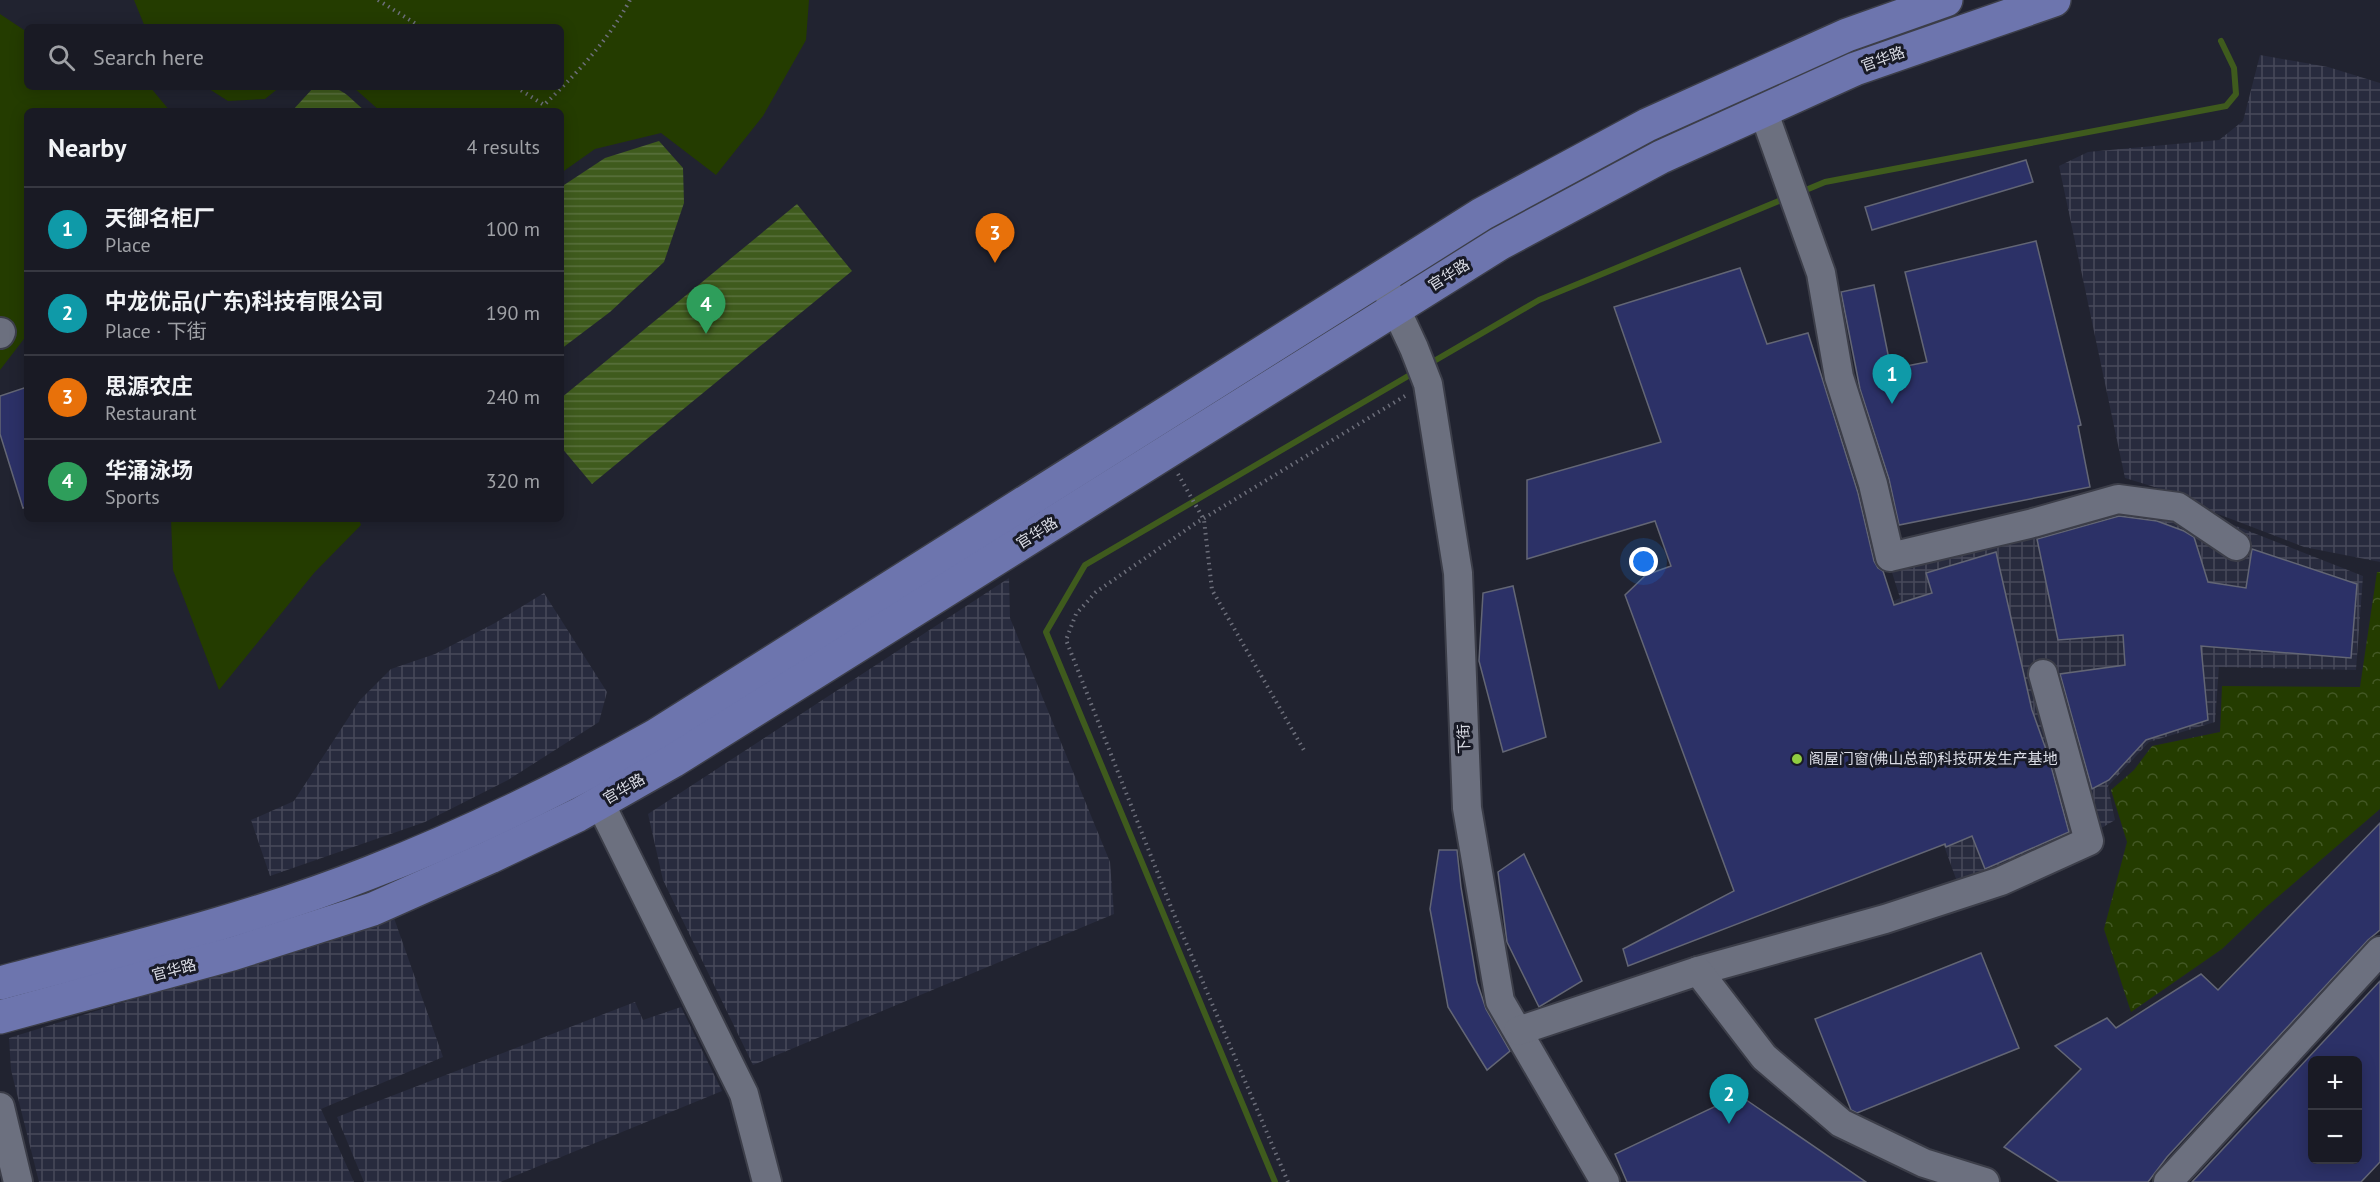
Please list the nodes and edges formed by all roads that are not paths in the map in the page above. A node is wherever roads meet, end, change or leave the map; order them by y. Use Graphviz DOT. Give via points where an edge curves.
graph roads {
  1 [pos="1946,0"];
  2 [pos="2054,0"];
  3 [pos="1763,110"];
  4 [pos="1381,277"];
  5 [pos="1395,308"];
  6 [pos="2236,546"];
  7 [pos="2043,674"];
  8 [pos="600,802"];
  9 [pos="2380,951"];
  10 [pos="1698,971"];
  11 [pos="0,983"];
  12 [pos="0,1017"];
  13 [pos="1518,1031"];
  14 [pos="0,1107"];
  15 [pos="18,1182"];
  16 [pos="767,1182"];
  17 [pos="1605,1182"];
  18 [pos="1985,1182"];
  19 [pos="2168,1182"];
  1 -- 4 [label="main road, 官华路" via="1847,35 1647,125 1482,214"];
  2 -- 3 [label="main road, 官华路" via="1896,53"];
  3 -- 5 [label="main road, 官华路" via="1661,157 1519,233"];
  3 -- 6 [label="street" via="1821,273 1839,377 1890,556 2118,499 2178,507"];
  4 -- 5 [label="street, 下街"];
  4 -- 11 [label="main road, 官华路" via="655,736 565,786 368,874 228,922"];
  5 -- 8 [label="main road, 官华路" via="673,761"];
  5 -- 13 [label="street, 下街" via="1428,384 1458,573 1467,808 1500,1001"];
  7 -- 10 [label="street" via="2089,841 2001,881 1885,919"];
  8 -- 12 [label="main road, 官华路" via="373,909 232,954"];
  8 -- 16 [label="street" via="744,1094"];
  9 -- 19 [label="street"];
  10 -- 13 [label="street"];
  10 -- 18 [label="street" via="1764,1057 1841,1123 1924,1163"];
  13 -- 17 [label="street, 下街"];
  14 -- 15 [label="street"];
}
